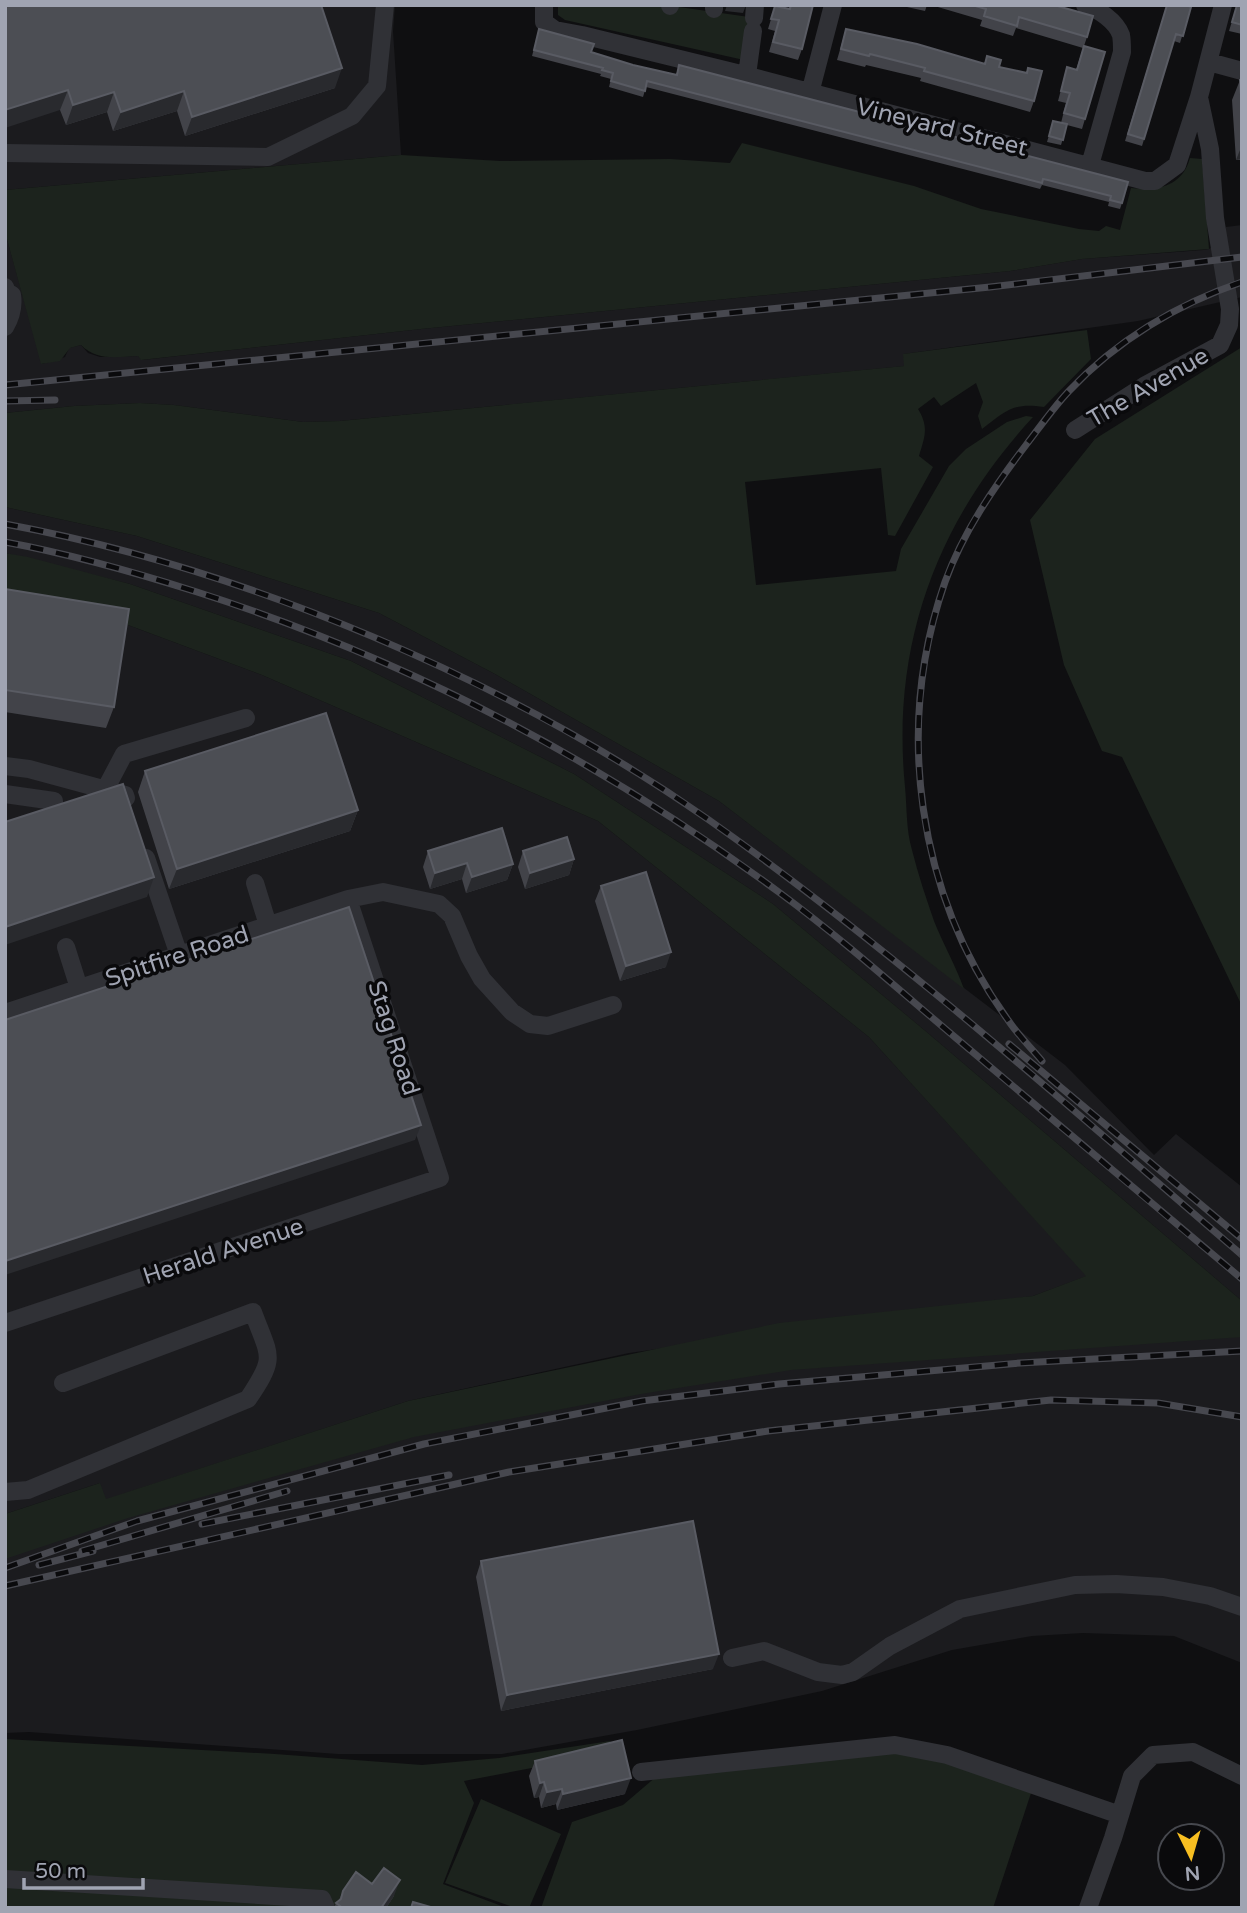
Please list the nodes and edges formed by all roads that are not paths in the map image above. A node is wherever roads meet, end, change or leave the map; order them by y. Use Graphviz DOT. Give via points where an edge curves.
graph roads {
  1 [pos="385,5"];
  2 [pos="833,5"];
  3 [pos="1085,5"];
  4 [pos="1223,5"];
  5 [pos="544,14"];
  6 [pos="754,18"];
  7 [pos="1209,62"];
  8 [pos="1242,71"];
  9 [pos="747,75"];
  10 [pos="810,93"];
  11 [pos="1199,97"];
  12 [pos="5,153"];
  13 [pos="1090,165"];
  14 [pos="6,290"];
  15 [pos="5,327"];
  16 [pos="1075,430"];
  17 [pos="246,718"];
  18 [pos="5,766"];
  19 [pos="105,790"];
  20 [pos="5,794"];
  21 [pos="54,801"];
  22 [pos="133,820"];
  23 [pos="141,845"];
  24 [pos="255,883"];
  25 [pos="348,899"];
  26 [pos="268,925"];
  27 [pos="66,947"];
  28 [pos="179,955"];
  29 [pos="79,988"];
  30 [pos="613,1005"];
  31 [pos="5,1013"];
  32 [pos="440,1178"];
  33 [pos="5,1323"];
  34 [pos="63,1383"];
  35 [pos="5,1492"];
  36 [pos="1242,1607"];
  37 [pos="732,1658"];
  38 [pos="641,1772"];
  39 [pos="1242,1776"];
  40 [pos="1120,1815"];
  41 [pos="5,1879"];
  42 [pos="326,1908"];
  43 [pos="1088,1908"];
  1 -- 12 [label="street" via="377,86 352,116 268,157"];
  2 -- 10 [label="street"];
  3 -- 13 [label="street" via="1113,23 1121,35 1122,52"];
  4 -- 7 [label="street, Vineyard Street"];
  5 -- 9 [label="street, Vineyard Street" via="555,30"];
  6 -- 9 [label="street"];
  7 -- 8 [label="street"];
  7 -- 11 [label="street, Vineyard Street"];
  9 -- 10 [label="street, Vineyard Street"];
  10 -- 13 [label="street, Vineyard Street"];
  11 -- 13 [label="street, Vineyard Street" via="1177,165 1156,181"];
  11 -- 16 [label="street, The Avenue" via="1210,149 1229,325 1220,345"];
  14 -- 15 [label="street" via="13,303"];
  17 -- 19 [label="street" via="124,754"];
  18 -- 19 [label="street"];
  19 -- 22 [label="street" via="125,795"];
  20 -- 21 [label="street"];
  23 -- 28 [label="street"];
  24 -- 26 [label="street"];
  25 -- 26 [label="street, Spitfire Road"];
  25 -- 30 [label="street, Spitfire Road" via="383,892 439,904 452,916 482,979 512,1012 530,1024 548,1026"];
  25 -- 32 [label="street, Stag Road"];
  26 -- 28 [label="street, Spitfire Road"];
  27 -- 29 [label="street"];
  28 -- 29 [label="street, Spitfire Road"];
  29 -- 31 [label="street, Spitfire Road"];
  32 -- 33 [label="street, Herald Avenue"];
  34 -- 35 [label="street" via="253,1312 269,1357 266,1372 248,1399 28,1490"];
  36 -- 37 [label="street" via="1163,1587 1075,1585 960,1609 842,1675 818,1672 764,1651"];
  38 -- 40 [label="street" via="895,1745 947,1755"];
  39 -- 40 [label="street" via="1194,1752 1153,1755 1132,1776"];
  40 -- 43 [label="street"];
  41 -- 42 [label="street" via="322,1899"];
}
